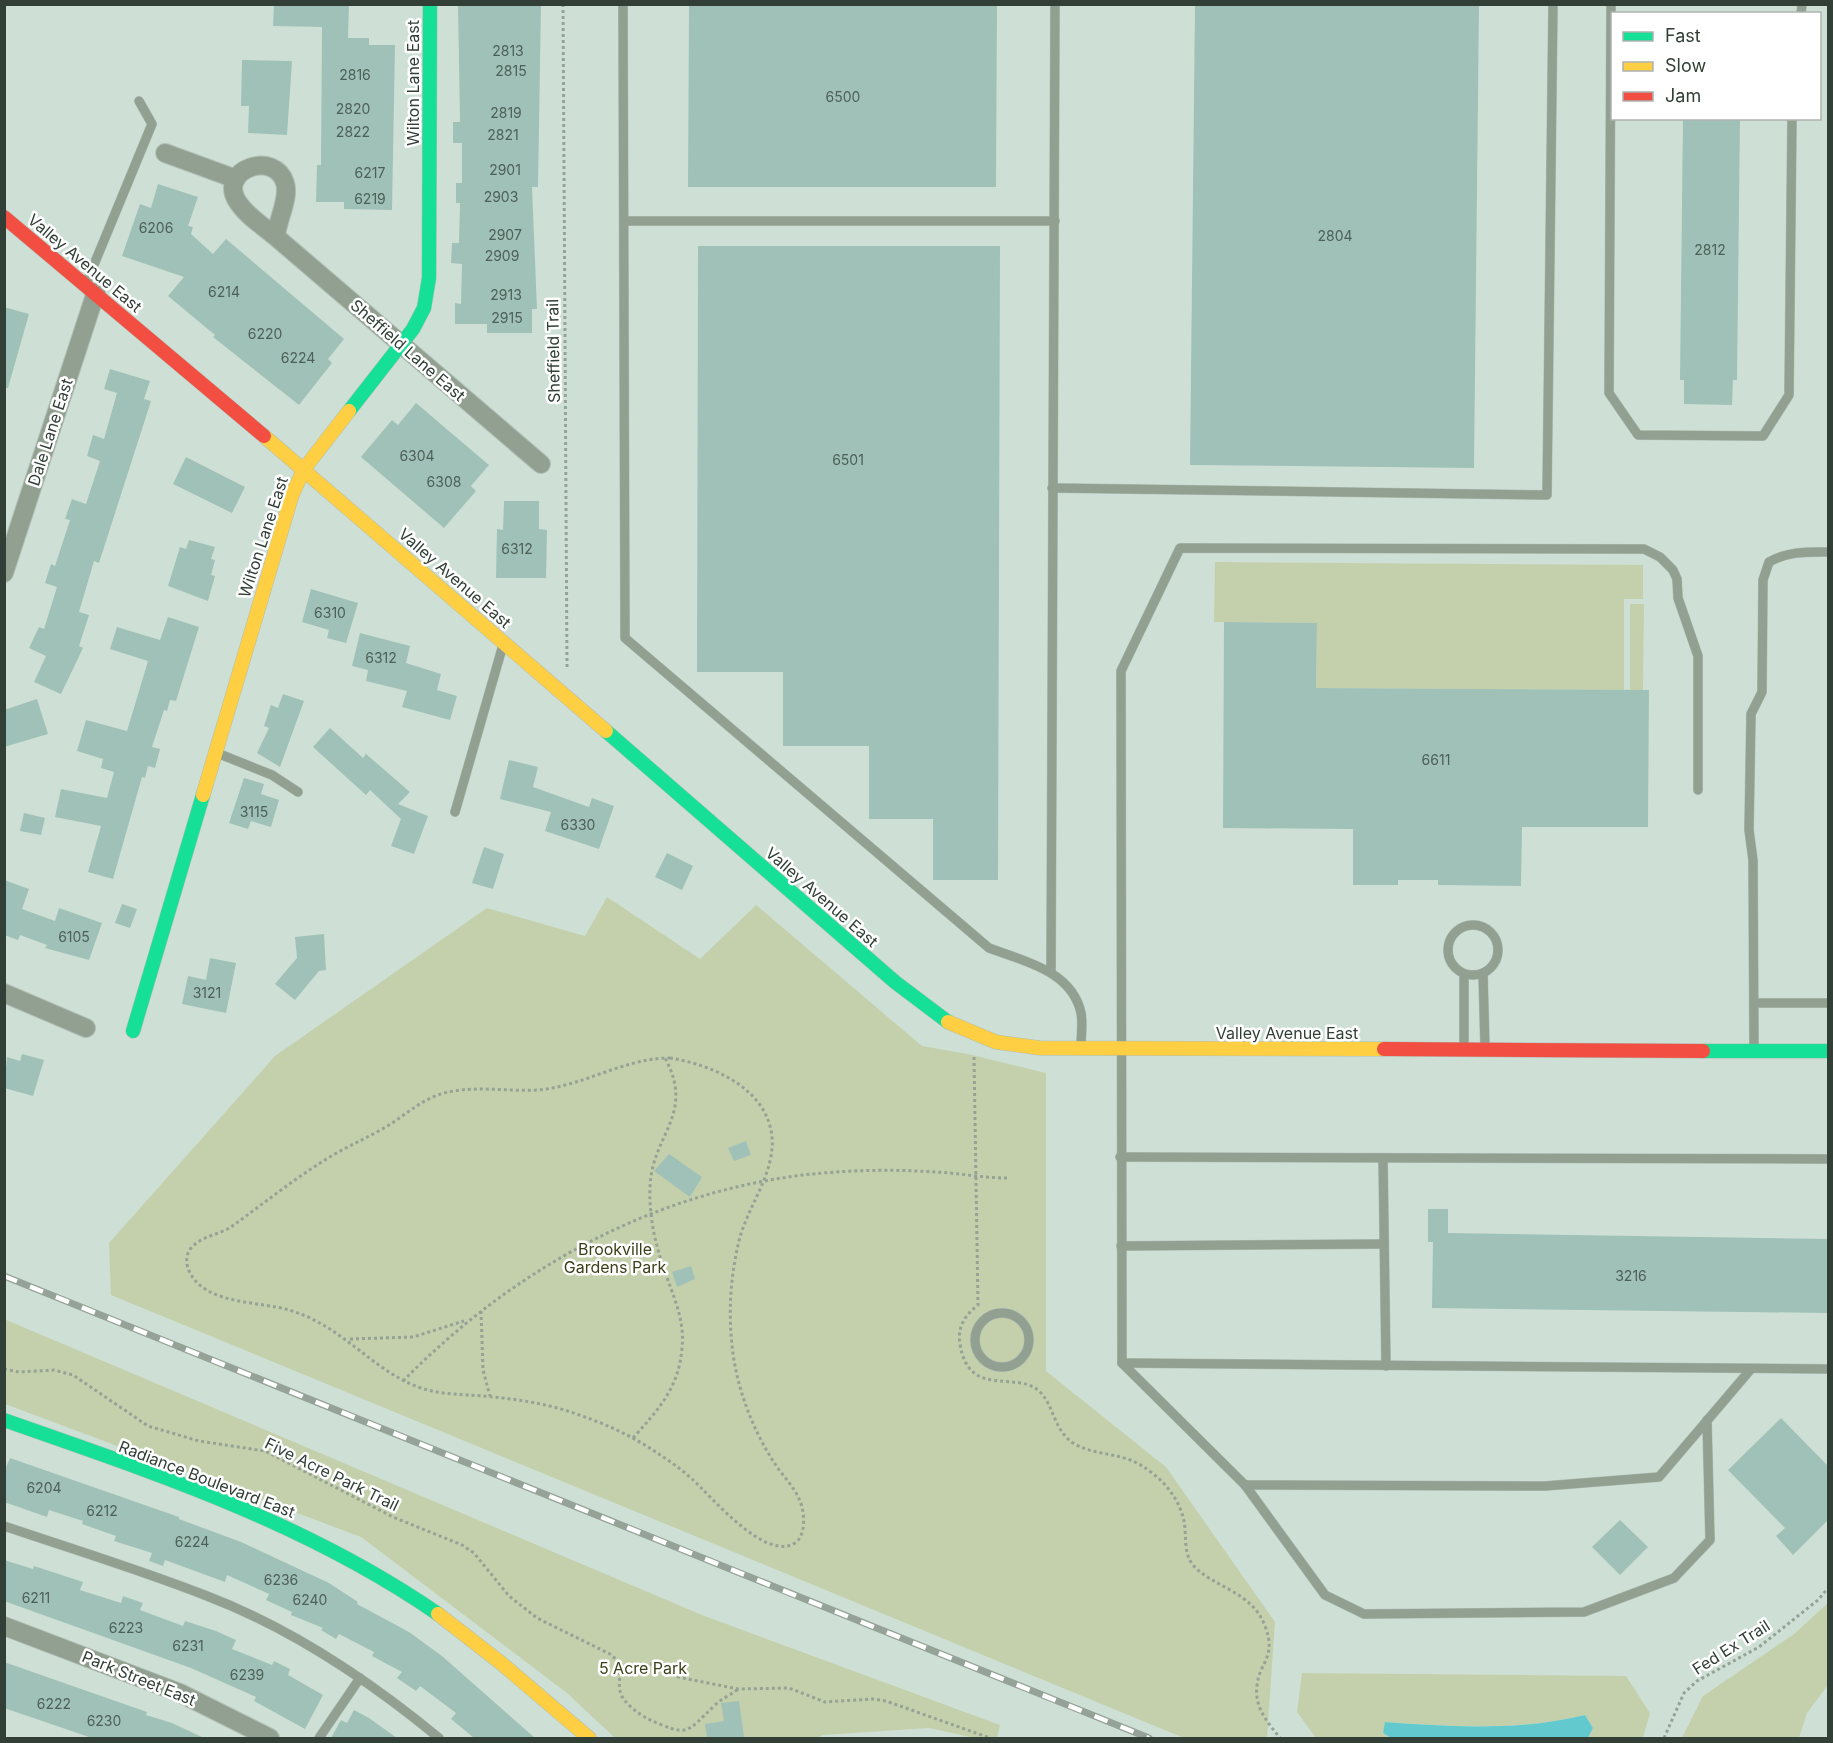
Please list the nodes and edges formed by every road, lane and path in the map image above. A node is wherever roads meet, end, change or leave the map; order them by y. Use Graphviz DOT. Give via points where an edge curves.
graph roads {
  1 [pos="430,4"];
  2 [pos="563,4"];
  3 [pos="623,4"];
  4 [pos="1055,4"];
  5 [pos="1553,4"];
  6 [pos="1611,4"];
  7 [pos="139,101"];
  8 [pos="1792,120"];
  9 [pos="165,153"];
  10 [pos="236,179"];
  11 [pos="4,217"];
  12 [pos="625,221"];
  13 [pos="1054,221"];
  14 [pos="276,237"];
  15 [pos="91,288"];
  16 [pos="401,344"];
  17 [pos="541,464"];
  18 [pos="304,469"];
  19 [pos="1052,489"];
  20 [pos="1828,552"];
  21 [pos="4,573"];
  22 [pos="504,643"];
  23 [pos="567,697"];
  24 [pos="215,752"];
  25 [pos="1698,790"];
  26 [pos="298,792"];
  27 [pos="456,812"];
  28 [pos="1052,972"];
  29 [pos="1464,974"];
  30 [pos="1483,974"];
  31 [pos="4,993"];
  32 [pos="1754,1003"];
  33 [pos="1828,1003"];
  34 [pos="86,1028"];
  35 [pos="133,1031"];
  36 [pos="978,1038"];
  37 [pos="1081,1048"];
  38 [pos="1120,1049"];
  39 [pos="1464,1050"];
  40 [pos="1485,1050"];
  41 [pos="1754,1051"];
  42 [pos="1828,1051"];
  43 [pos="665,1058"];
  44 [pos="1120,1156"];
  45 [pos="1383,1158"];
  46 [pos="1828,1160"];
  47 [pos="976,1177"];
  48 [pos="1007,1178"];
  49 [pos="761,1182"];
  50 [pos="651,1214"];
  51 [pos="1384,1244"];
  52 [pos="1121,1246"];
  53 [pos="481,1311"];
  54 [pos="466,1321"];
  55 [pos="348,1339"];
  56 [pos="1026,1353"];
  57 [pos="1122,1363"];
  58 [pos="1386,1366"];
  59 [pos="4,1369"];
  60 [pos="1751,1369"];
  61 [pos="1828,1370"];
  62 [pos="403,1380"];
  63 [pos="490,1396"];
  64 [pos="4,1420"];
  65 [pos="1707,1420"];
  66 [pos="633,1438"];
  67 [pos="1245,1485"];
  68 [pos="4,1526"];
  69 [pos="1828,1588"];
  70 [pos="4,1626"];
  71 [pos="620,1665"];
  72 [pos="360,1678"];
  73 [pos="738,1689"];
  74 [pos="270,1738"];
  75 [pos="319,1738"];
  76 [pos="439,1738"];
  77 [pos="589,1738"];
  78 [pos="990,1738"];
  79 [pos="1280,1738"];
  80 [pos="1664,1738"];
  1 -- 16 [label="main road, Wilton Lane East" via="429,278 422,314"];
  2 -- 23 [label="path, Sheffield Trail"];
  3 -- 12 [label="lane"];
  4 -- 13 [label="lane"];
  5 -- 19 [label="lane" via="1547,495"];
  6 -- 8 [label="lane" via="1609,393 1638,435 1763,435 1789,394"];
  7 -- 15 [label="lane" via="152,124"];
  9 -- 10 [label="street"];
  10 -- 14 [label="street, Sheffield Lane East" via="233,193 238,202"];
  10 -- 14 [label="street" via="245,169 258,165 274,168 283,177 286,194"];
  11 -- 15 [label="main road, Valley Avenue East"];
  12 -- 13 [label="lane"];
  12 -- 28 [label="lane" via="625,638 989,948"];
  13 -- 19 [label="lane"];
  14 -- 16 [label="street, Sheffield Lane East"];
  15 -- 18 [label="main road, Valley Avenue East"];
  15 -- 21 [label="street, Dale Lane East"];
  16 -- 17 [label="street, Sheffield Lane East"];
  16 -- 18 [label="main road, Wilton Lane East"];
  18 -- 22 [label="main road, Valley Avenue East"];
  18 -- 24 [label="main road, Wilton Lane East" via="285,515"];
  19 -- 28 [label="lane"];
  20 -- 32 [label="lane" via="1780,556 1769,562 1763,580 1762,692 1750,714"];
  22 -- 23 [label="main road, Valley Avenue East"];
  22 -- 27 [label="lane"];
  23 -- 36 [label="main road, Valley Avenue East" via="916,999 958,1030"];
  24 -- 26 [label="lane" via="272,775"];
  24 -- 35 [label="main road, Wilton Lane East"];
  25 -- 38 [label="lane" via="1698,656 1678,598 1673,570 1644,549 1180,548 1121,671"];
  28 -- 37 [label="lane" via="1072,991 1081,1014"];
  29 -- 30 [label="lane"];
  29 -- 30 [label="lane" via="1452,963 1448,948 1455,933 1469,926 1485,928 1498,948 1495,963"];
  29 -- 39 [label="lane"];
  30 -- 40 [label="lane"];
  31 -- 34 [label="street"];
  32 -- 33 [label="lane"];
  32 -- 41 [label="lane"];
  36 -- 37 [label="main road, Valley Avenue East" via="1021,1047"];
  36 -- 47 [label="path" via="974,1055"];
  37 -- 38 [label="main road, Valley Avenue East"];
  38 -- 39 [label="main road, Valley Avenue East"];
  38 -- 44 [label="lane"];
  39 -- 40 [label="main road, Valley Avenue East"];
  40 -- 41 [label="main road, Valley Avenue East"];
  41 -- 42 [label="main road, Valley Avenue East"];
  43 -- 49 [label="path" via="716,1070 742,1086 762,1105 772,1133 772,1147"];
  43 -- 50 [label="path" via="675,1082 676,1102 673,1120 653,1166"];
  43 -- 55 [label="path" via="642,1060 596,1077 541,1090 441,1094 323,1161 229,1228 189,1250 187,1268 206,1289 234,1300 312,1318"];
  44 -- 45 [label="lane"];
  44 -- 52 [label="lane"];
  45 -- 46 [label="lane"];
  45 -- 51 [label="lane"];
  47 -- 48 [label="path"];
  47 -- 49 [label="path" via="904,1171 804,1175"];
  47 -- 79 [label="path" via="978,1305 960,1327 959,1341 966,1365 987,1379 1026,1384 1042,1394 1052,1418 1072,1442 1089,1450 1127,1457 1162,1481 1178,1502 1192,1564 1224,1584 1259,1614 1265,1625 1269,1651 1256,1687 1265,1719"];
  49 -- 50 [label="path" via="690,1199"];
  49 -- 66 [label="path" via="734,1262 732,1344 746,1405 758,1434 800,1499 804,1520 799,1540 786,1546 755,1536 738,1525 691,1478"];
  50 -- 53 [label="path" via="556,1259"];
  50 -- 66 [label="path" via="658,1250 681,1315 682,1347 667,1399"];
  51 -- 52 [label="lane"];
  51 -- 58 [label="lane"];
  52 -- 57 [label="lane"];
  53 -- 54 [label="path"];
  53 -- 63 [label="path" via="483,1370"];
  54 -- 55 [label="path" via="413,1336"];
  54 -- 62 [label="path"];
  55 -- 62 [label="path"];
  56 -- 56 [label="lane" via="1029,1336 1013,1316 995,1314 980,1324 974,1341 988,1364 1005,1368"];
  57 -- 58 [label="lane"];
  57 -- 67 [label="lane"];
  58 -- 60 [label="lane"];
  59 -- 71 [label="path, Five Acre Park Trail" via="54,1370 73,1375 148,1426 199,1441 265,1451 393,1517 462,1545 474,1553 509,1596 537,1618 610,1654"];
  60 -- 61 [label="lane"];
  60 -- 65 [label="lane"];
  62 -- 63 [label="path" via="440,1393"];
  63 -- 66 [label="path" via="567,1410"];
  64 -- 77 [label="main road, Radiance Boulevard East" via="261,1514 343,1554 416,1598 491,1652"];
  65 -- 67 [label="lane" via="1659,1477 1545,1486"];
  65 -- 67 [label="lane" via="1710,1540 1674,1578 1584,1612 1364,1614 1325,1595"];
  68 -- 72 [label="lane" via="208,1596 282,1631"];
  69 -- 80 [label="path, Fed Ex Trail" via="1759,1647 1684,1693"];
  70 -- 74 [label="street, Park Street East" via="180,1693"];
  71 -- 73 [label="path" via="651,1664 678,1677"];
  71 -- 73 [label="path" via="623,1699 644,1716 672,1729 686,1731 694,1727 716,1704"];
  72 -- 75 [label="lane"];
  72 -- 76 [label="lane"];
  73 -- 78 [label="path" via="781,1687 825,1702 886,1701"];
}
